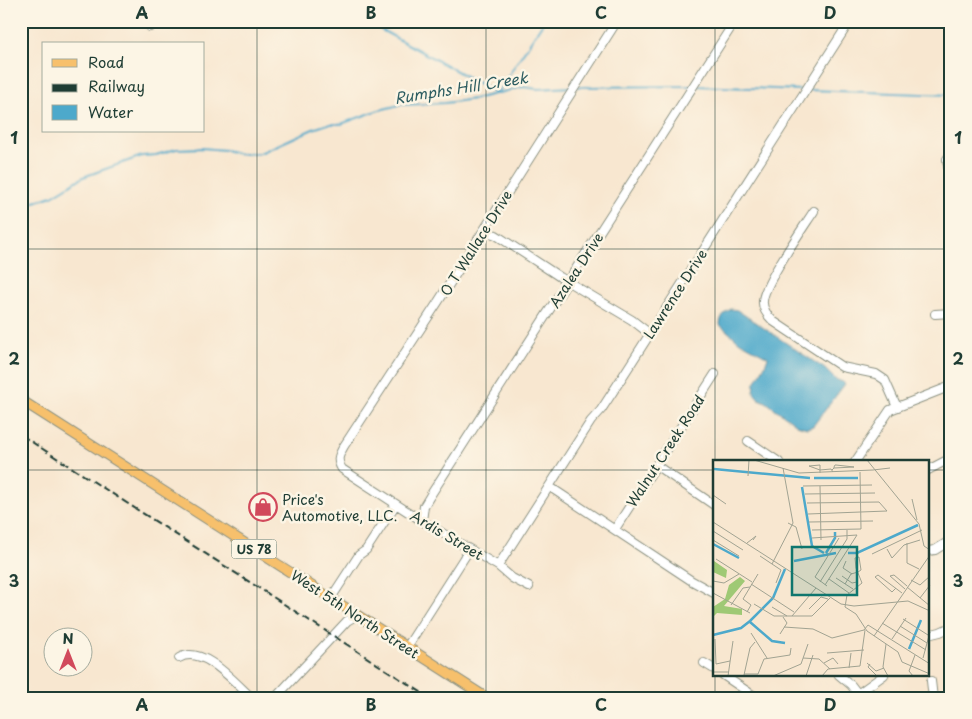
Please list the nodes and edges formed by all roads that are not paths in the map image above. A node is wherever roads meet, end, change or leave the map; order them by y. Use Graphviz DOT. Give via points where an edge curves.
graph roads {
  1 [pos="617,21"];
  2 [pos="735,21"];
  3 [pos="850,21"];
  4 [pos="951,154"];
  5 [pos="951,189"];
  6 [pos="814,211"];
  7 [pos="484,231"];
  8 [pos="568,281"];
  9 [pos="951,313"];
  10 [pos="935,314"];
  11 [pos="650,334"];
  12 [pos="715,374"];
  13 [pos="951,386"];
  14 [pos="21,400"];
  15 [pos="897,406"];
  16 [pos="748,441"];
  17 [pos="951,458"];
  18 [pos="776,460"];
  19 [pos="856,460"];
  20 [pos="340,466"];
  21 [pos="657,466"];
  22 [pos="930,469"];
  23 [pos="550,487"];
  24 [pos="396,504"];
  25 [pos="713,504"];
  26 [pos="422,521"];
  27 [pos="618,531"];
  28 [pos="951,540"];
  29 [pos="469,550"];
  30 [pos="930,550"];
  31 [pos="498,566"];
  32 [pos="529,587"];
  33 [pos="713,592"];
  34 [pos="331,598"];
  35 [pos="357,615"];
  36 [pos="951,627"];
  37 [pos="930,634"];
  38 [pos="407,647"];
  39 [pos="179,658"];
  40 [pos="704,663"];
  41 [pos="713,668"];
  42 [pos="724,676"];
  43 [pos="840,676"];
  44 [pos="883,676"];
  45 [pos="931,682"];
  46 [pos="855,696"];
  47 [pos="252,698"];
  48 [pos="275,698"];
  49 [pos="487,698"];
  50 [pos="757,698"];
  51 [pos="933,698"];
  1 -- 7 [label="street, O T Wallace Drive"];
  2 -- 8 [label="street, Azalea Drive"];
  3 -- 11 [label="street, Lawrence Drive"];
  4 -- 5 [label="street" via="947,159"];
  6 -- 15 [label="street" via="767,286 762,302 766,314 842,367 876,374 885,380"];
  7 -- 8 [label="street" via="496,235"];
  7 -- 20 [label="street, O T Wallace Drive" via="344,446 338,458"];
  8 -- 11 [label="street"];
  8 -- 26 [label="street, Azalea Drive" via="430,496 424,506"];
  9 -- 10 [label="street"];
  11 -- 23 [label="street, Lawrence Drive"];
  12 -- 21 [label="street, Walnut Creek Road"];
  13 -- 15 [label="street"];
  14 -- 34 [label="main road, West 5th North Street / US 78"];
  15 -- 19 [label="street" via="886,414"];
  16 -- 18 [label="street"];
  17 -- 22 [label="street"];
  20 -- 24 [label="street, Ardis Street"];
  21 -- 25 [label="street"];
  21 -- 27 [label="street, Walnut Creek Road"];
  23 -- 27 [label="street"];
  23 -- 31 [label="street, Lawrence Drive"];
  24 -- 26 [label="street, Ardis Street"];
  24 -- 34 [label="street"];
  26 -- 29 [label="street, Ardis Street"];
  27 -- 33 [label="street"];
  28 -- 30 [label="street"];
  29 -- 31 [label="street, Ardis Street"];
  29 -- 38 [label="street"];
  31 -- 32 [label="street, Ardis Street"];
  34 -- 35 [label="main road, West 5th North Street / US 78"];
  35 -- 38 [label="main road, West 5th North Street / US 78"];
  35 -- 48 [label="street" via="347,621"];
  36 -- 37 [label="street"];
  38 -- 49 [label="main road, West 5th North Street / US 78"];
  39 -- 47 [label="street" via="192,654 207,660 222,669"];
  40 -- 41 [label="street"];
  42 -- 50 [label="street"];
  43 -- 46 [label="street" via="851,685"];
  44 -- 46 [label="street"];
  45 -- 51 [label="street"];
}
